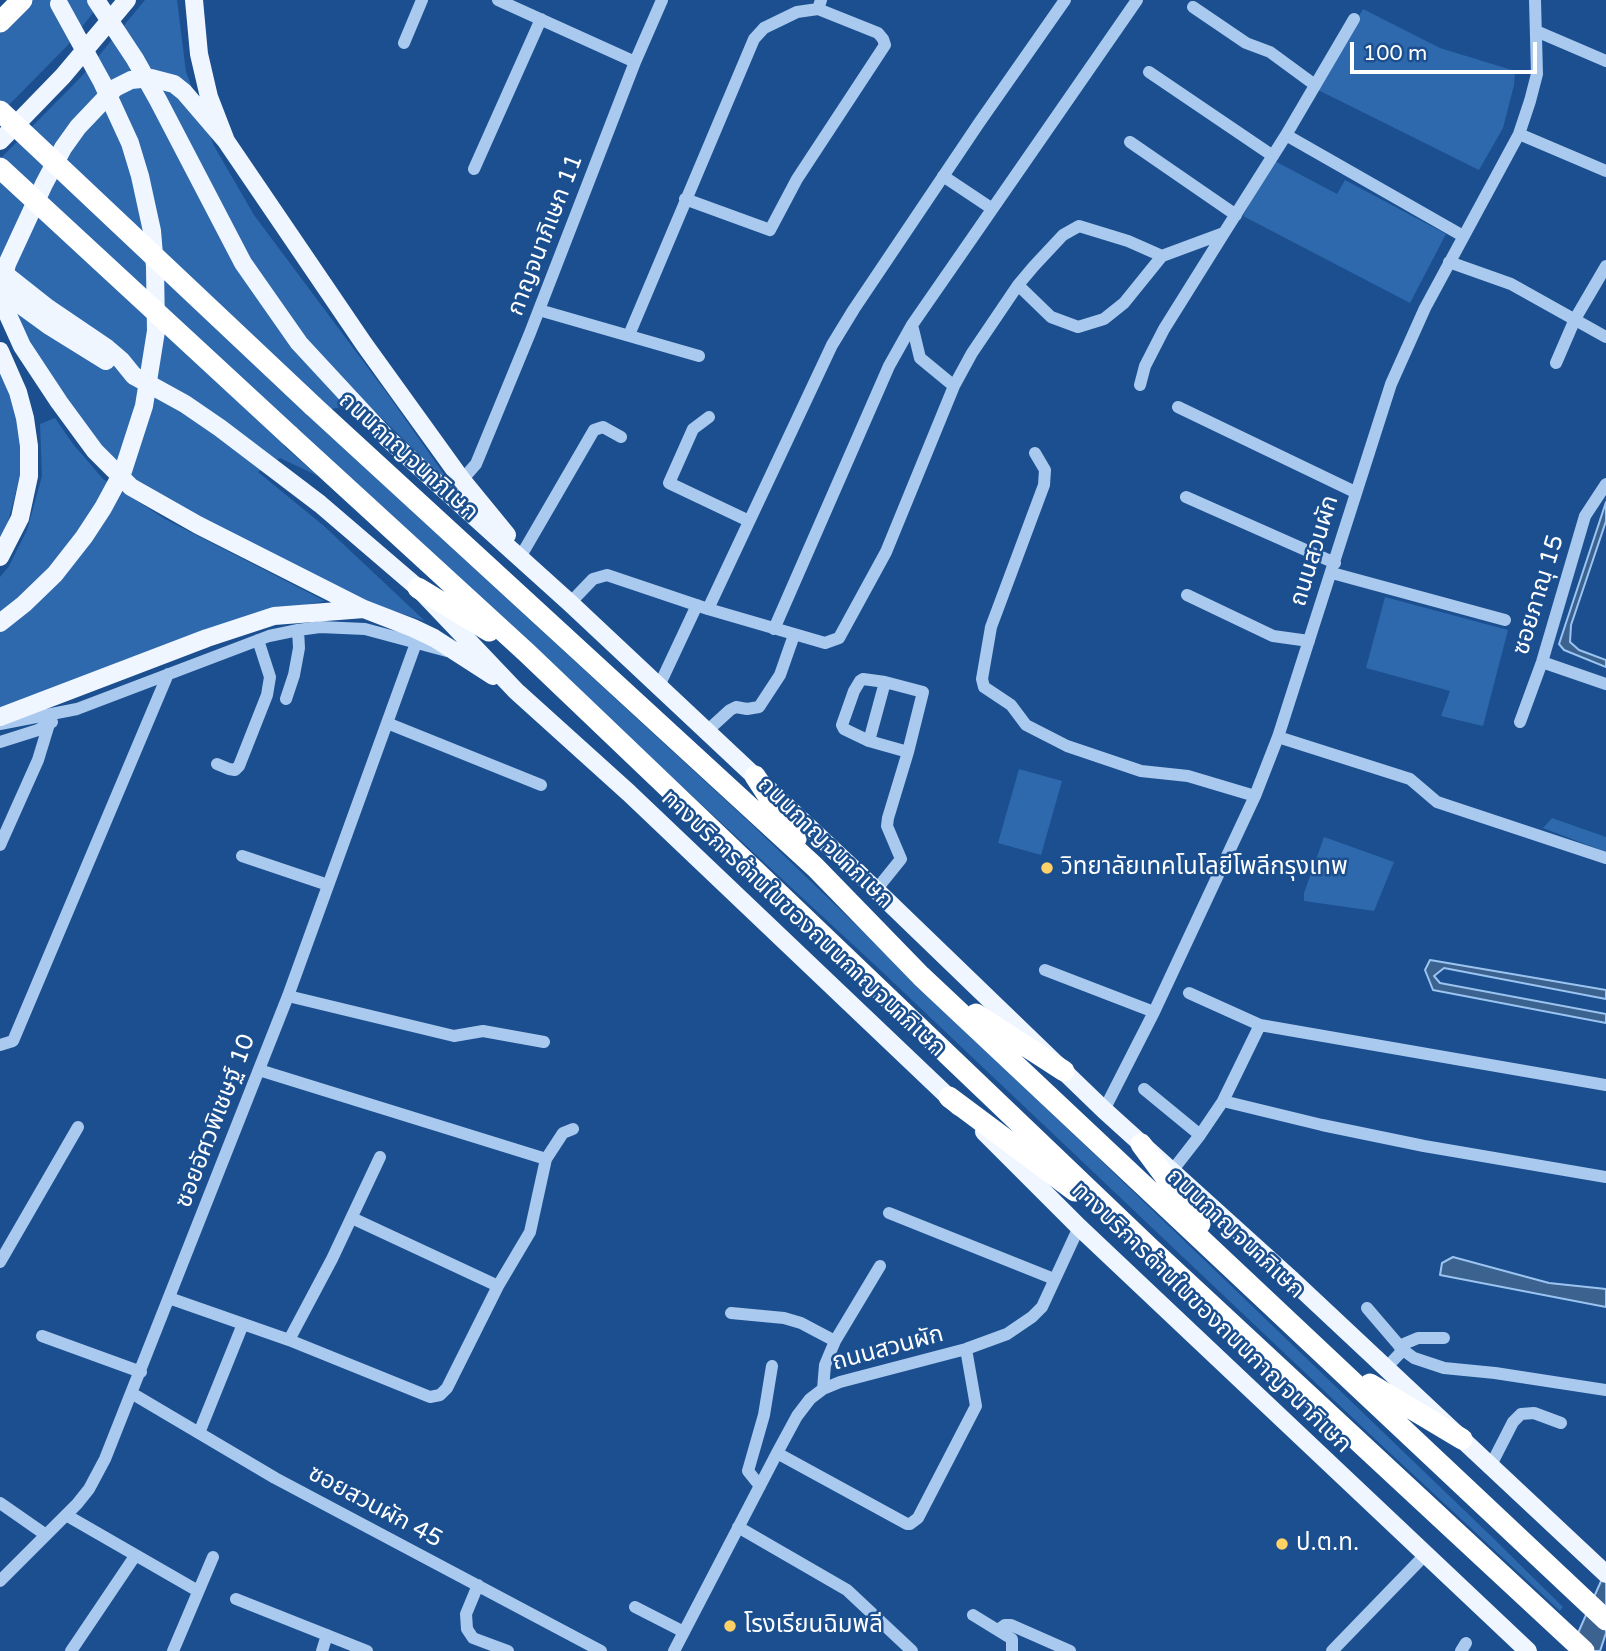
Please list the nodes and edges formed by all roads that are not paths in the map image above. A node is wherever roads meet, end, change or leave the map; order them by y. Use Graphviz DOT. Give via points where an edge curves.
graph roads {
  1 [pos="22,0"];
  2 [pos="57,0"];
  3 [pos="96,0"];
  4 [pos="127,0"];
  5 [pos="194,0"];
  6 [pos="422,0"];
  7 [pos="498,0"];
  8 [pos="662,0"];
  9 [pos="1065,0"];
  10 [pos="1137,0"];
  11 [pos="1535,0"];
  12 [pos="819,5"];
  13 [pos="1193,7"];
  14 [pos="541,19"];
  15 [pos="1354,19"];
  16 [pos="0,22"];
  17 [pos="1536,31"];
  18 [pos="404,43"];
  19 [pos="1606,61"];
  20 [pos="635,62"];
  21 [pos="1149,72"];
  22 [pos="1315,85"];
  23 [pos="0,111"];
  24 [pos="1519,134"];
  25 [pos="1286,135"];
  26 [pos="0,141"];
  27 [pos="226,141"];
  28 [pos="1130,142"];
  29 [pos="1273,156"];
  30 [pos="0,167"];
  31 [pos="474,169"];
  32 [pos="1606,171"];
  33 [pos="943,176"];
  34 [pos="684,199"];
  35 [pos="991,208"];
  36 [pos="1236,215"];
  37 [pos="1224,233"];
  38 [pos="1463,236"];
  39 [pos="1162,256"];
  40 [pos="1449,262"];
  41 [pos="1606,266"];
  42 [pos="0,270"];
  43 [pos="1018,285"];
  44 [pos="0,290"];
  45 [pos="539,310"];
  46 [pos="1575,318"];
  47 [pos="912,325"];
  48 [pos="629,335"];
  49 [pos="1606,337"];
  50 [pos="0,351"];
  51 [pos="699,356"];
  52 [pos="1556,363"];
  53 [pos="134,376"];
  54 [pos="1140,385"];
  55 [pos="954,386"];
  56 [pos="1178,407"];
  57 [pos="709,417"];
  58 [pos="621,437"];
  59 [pos="1035,453"];
  60 [pos="462,480"];
  61 [pos="1606,484"];
  62 [pos="1355,492"];
  63 [pos="1186,497"];
  64 [pos="749,521"];
  65 [pos="522,554"];
  66 [pos="0,557"];
  67 [pos="1334,568"];
  68 [pos="540,576"];
  69 [pos="418,588"];
  70 [pos="1187,595"];
  71 [pos="570,603"];
  72 [pos="703,607"];
  73 [pos="364,609"];
  74 [pos="1505,620"];
  75 [pos="0,623"];
  76 [pos="774,629"];
  77 [pos="298,630"];
  78 [pos="794,635"];
  79 [pos="258,640"];
  80 [pos="1309,641"];
  81 [pos="416,643"];
  82 [pos="527,653"];
  83 [pos="457,654"];
  84 [pos="1542,662"];
  85 [pos="168,674"];
  86 [pos="885,682"];
  87 [pos="1606,684"];
  88 [pos="659,686"];
  89 [pos="516,691"];
  90 [pos="286,699"];
  91 [pos="77,709"];
  92 [pos="0,717"];
  93 [pos="1520,722"];
  94 [pos="387,723"];
  95 [pos="0,724"];
  96 [pos="48,724"];
  97 [pos="707,731"];
  98 [pos="1278,737"];
  99 [pos="869,741"];
  100 [pos="0,742"];
  101 [pos="908,752"];
  102 [pos="217,764"];
  103 [pos="755,776"];
  104 [pos="541,785"];
  105 [pos="1255,796"];
  106 [pos="0,845"];
  107 [pos="242,856"];
  108 [pos="1606,858"];
  109 [pos="815,867"];
  110 [pos="328,885"];
  111 [pos="876,890"];
  112 [pos="1045,970"];
  113 [pos="930,984"];
  114 [pos="1189,993"];
  115 [pos="288,996"];
  116 [pos="1154,1012"];
  117 [pos="1259,1025"];
  118 [pos="544,1042"];
  119 [pos="0,1045"];
  120 [pos="259,1070"];
  121 [pos="1064,1071"];
  122 [pos="1606,1085"];
  123 [pos="1144,1088"];
  124 [pos="949,1097"];
  125 [pos="1223,1101"];
  126 [pos="1104,1110"];
  127 [pos="78,1127"];
  128 [pos="573,1129"];
  129 [pos="1200,1135"];
  130 [pos="1141,1144"];
  131 [pos="380,1157"];
  132 [pos="546,1158"];
  133 [pos="1172,1171"];
  134 [pos="1606,1177"];
  135 [pos="890,1213"];
  136 [pos="352,1218"];
  137 [pos="1079,1227"];
  138 [pos="1149,1247"];
  139 [pos="0,1262"];
  140 [pos="1228,1264"];
  141 [pos="880,1266"];
  142 [pos="1054,1279"];
  143 [pos="498,1286"];
  144 [pos="169,1297"];
  145 [pos="1367,1308"];
  146 [pos="731,1313"];
  147 [pos="243,1324"];
  148 [pos="41,1336"];
  149 [pos="1444,1338"];
  150 [pos="289,1340"];
  151 [pos="835,1340"];
  152 [pos="1401,1348"];
  153 [pos="966,1349"];
  154 [pos="1335,1364"];
  155 [pos="772,1366"];
  156 [pos="1386,1368"];
  157 [pos="141,1372"];
  158 [pos="823,1389"];
  159 [pos="1606,1390"];
  160 [pos="133,1394"];
  161 [pos="1561,1423"];
  162 [pos="199,1433"];
  163 [pos="1462,1439"];
  164 [pos="777,1453"];
  165 [pos="1490,1465"];
  166 [pos="760,1486"];
  167 [pos="0,1503"];
  168 [pos="66,1515"];
  169 [pos="738,1527"];
  170 [pos="46,1535"];
  171 [pos="1426,1555"];
  172 [pos="135,1556"];
  173 [pos="213,1557"];
  174 [pos="1606,1574"];
  175 [pos="0,1581"];
  176 [pos="478,1585"];
  177 [pos="198,1591"];
  178 [pos="236,1600"];
  179 [pos="635,1607"];
  180 [pos="973,1615"];
  181 [pos="1606,1620"];
  182 [pos="998,1630"];
  183 [pos="684,1632"];
  184 [pos="327,1635"];
  185 [pos="1336,1646"];
  186 [pos="1526,1649"];
  187 [pos="71,1651"];
  188 [pos="173,1651"];
  189 [pos="322,1651"];
  190 [pos="367,1651"];
  191 [pos="508,1651"];
  192 [pos="601,1651"];
  193 [pos="674,1651"];
  194 [pos="912,1651"];
  195 [pos="1012,1651"];
  196 [pos="1070,1651"];
  197 [pos="1350,1651"];
  198 [pos="1584,1651"];
  1 -- 16 [label="highway"];
  2 -- 75 [label="main road, bridge" via="102,82 140,176 152,231 156,331 137,430 103,509 55,574"];
  3 -- 68 [label="main road, bridge" via="158,100 243,263 299,343 387,438"];
  4 -- 26 [label="main road"];
  5 -- 27 [label="main road" via="199,54"];
  6 -- 18 [label="street"];
  7 -- 14 [label="street"];
  8 -- 20 [label="street, กาญจนาภิเษก 11"];
  9 -- 33 [label="street"];
  10 -- 35 [label="street"];
  11 -- 17 [label="street, ถนนสวนผัก"];
  12 -- 34 [label="street" via="764,28 754,39"];
  12 -- 34 [label="street" via="878,33 885,46 797,179 770,230"];
  13 -- 22 [label="street" via="1246,43 1270,52"];
  14 -- 20 [label="street"];
  14 -- 31 [label="street"];
  15 -- 22 [label="street"];
  17 -- 19 [label="street"];
  17 -- 24 [label="street, ถนนสวนผัก" via="1537,74"];
  20 -- 45 [label="street, กาญจนาภิเษก 11"];
  21 -- 29 [label="street"];
  22 -- 25 [label="street"];
  23 -- 109 [label="highway, ถนนกาญจนาภิเษก, bridge"];
  24 -- 32 [label="street"];
  24 -- 38 [label="street, ถนนสวนผัก"];
  25 -- 29 [label="street"];
  25 -- 38 [label="street"];
  27 -- 60 [label="main road"];
  27 -- 73 [label="main road" via="174,83 151,78 115,88 78,127 44,184 7,264 3,304 22,346 55,397 94,451 131,487"];
  28 -- 36 [label="street"];
  29 -- 36 [label="street"];
  30 -- 82 [label="highway, bridge"];
  33 -- 35 [label="street"];
  33 -- 64 [label="street" via="832,345"];
  34 -- 48 [label="street"];
  35 -- 47 [label="street"];
  36 -- 37 [label="street"];
  37 -- 39 [label="street"];
  37 -- 54 [label="street" via="1164,329"];
  38 -- 40 [label="street, ถนนสวนผัก"];
  39 -- 43 [label="street" via="1079,226 1063,235"];
  39 -- 43 [label="street" via="1124,303 1104,319 1078,327 1051,317"];
  40 -- 46 [label="street" via="1511,284"];
  40 -- 62 [label="street, ถนนสวนผัก" via="1391,384"];
  41 -- 46 [label="street"];
  42 -- 53 [label="main road, bridge" via="107,348"];
  43 -- 55 [label="street"];
  44 -- 53 [label="main road, ทางบริการด้านในของถนนกาญจนาภิเษก, bridge" via="74,342"];
  45 -- 48 [label="street"];
  45 -- 60 [label="street, กาญจนาภิเษก 11" via="476,464"];
  46 -- 49 [label="street"];
  46 -- 52 [label="street"];
  47 -- 55 [label="street" via="920,358"];
  47 -- 76 [label="street" via="889,366"];
  48 -- 51 [label="street"];
  50 -- 66 [label="main road" via="25,418 29,476 20,518"];
  53 -- 69 [label="main road, ทางบริการด้านในของถนนกาญจนาภิเษก" via="220,428 320,504"];
  55 -- 78 [label="street" via="886,552 839,638 825,643"];
  56 -- 62 [label="street"];
  57 -- 64 [label="street" via="693,429 669,482"];
  58 -- 65 [label="street" via="603,427 594,430"];
  59 -- 105 [label="street" via="1045,470 1044,485 991,628 984,687 1012,705 1026,725 1067,746 1141,771 1188,776"];
  60 -- 65 [label="main road"];
  61 -- 84 [label="street, ซอยภาณุ 15" via="1585,516"];
  62 -- 67 [label="street, ถนนสวนผัก"];
  63 -- 67 [label="street"];
  64 -- 72 [label="street"];
  65 -- 68 [label="main road"];
  67 -- 74 [label="street"];
  67 -- 80 [label="street, ถนนสวนผัก"];
  68 -- 71 [label="main road"];
  69 -- 82 [label="highway"];
  69 -- 89 [label="main road, ทางบริการด้านในของถนนกาญจนาภิเษก"];
  70 -- 80 [label="street" via="1273,636"];
  71 -- 72 [label="street" via="593,579 607,575"];
  71 -- 88 [label="main road"];
  72 -- 76 [label="street"];
  72 -- 88 [label="street"];
  73 -- 83 [label="main road" via="413,628"];
  73 -- 92 [label="main road" via="274,616"];
  76 -- 78 [label="street"];
  77 -- 79 [label="street"];
  77 -- 81 [label="street" via="365,629"];
  77 -- 90 [label="street" via="298,657"];
  78 -- 97 [label="street" via="780,675 759,707 736,707"];
  79 -- 85 [label="street"];
  79 -- 102 [label="street" via="270,677 267,695 239,766 235,770"];
  80 -- 98 [label="street, ถนนสวนผัก"];
  81 -- 83 [label="street"];
  81 -- 94 [label="street, ซอยอัศวพิเชษฐ์ 10"];
  82 -- 138 [label="highway"];
  83 -- 89 [label="main road"];
  84 -- 87 [label="street"];
  84 -- 93 [label="street, ซอยภาณุ 15"];
  85 -- 91 [label="street"];
  85 -- 119 [label="street" via="13,1041"];
  86 -- 99 [label="street"];
  86 -- 99 [label="street" via="863,679 857,684 842,725 846,732"];
  86 -- 101 [label="street" via="923,692"];
  88 -- 97 [label="main road"];
  89 -- 124 [label="main road, ทางบริการด้านในของถนนกาญจนาภิเษก"];
  91 -- 95 [label="street"];
  91 -- 96 [label="street"];
  94 -- 104 [label="street"];
  94 -- 110 [label="street, ซอยอัศวพิเชษฐ์ 10"];
  96 -- 100 [label="street"];
  96 -- 106 [label="street" via="38,760"];
  97 -- 103 [label="main road"];
  98 -- 105 [label="street, ถนนสวนผัก"];
  98 -- 108 [label="street" via="1410,779 1437,802"];
  99 -- 101 [label="street"];
  101 -- 111 [label="street" via="887,822 901,859"];
  103 -- 109 [label="highway"];
  103 -- 111 [label="main road"];
  105 -- 116 [label="street, ถนนสวนผัก"];
  107 -- 110 [label="street"];
  109 -- 113 [label="highway, ถนนกาญจนาภิเษก"];
  110 -- 115 [label="street, ซอยอัศวพิเชษฐ์ 10"];
  111 -- 121 [label="main road"];
  112 -- 116 [label="street"];
  113 -- 121 [label="highway"];
  113 -- 140 [label="highway, ถนนกาญจนาภิเษก"];
  114 -- 117 [label="street"];
  115 -- 118 [label="street" via="454,1036 483,1031"];
  115 -- 120 [label="street, ซอยอัศวพิเชษฐ์ 10"];
  116 -- 126 [label="street, ถนนสวนผัก"];
  117 -- 122 [label="street"];
  117 -- 125 [label="street"];
  120 -- 132 [label="street"];
  120 -- 144 [label="street, ซอยอัศวพิเชษฐ์ 10"];
  121 -- 126 [label="main road"];
  123 -- 129 [label="street"];
  124 -- 137 [label="main road, ทางบริการด้านในของถนนกาญจนาภิเษก"];
  124 -- 138 [label="highway"];
  125 -- 129 [label="street"];
  125 -- 134 [label="street" via="1385,1138"];
  126 -- 130 [label="main road"];
  127 -- 139 [label="street"];
  128 -- 132 [label="street" via="564,1133"];
  129 -- 133 [label="street"];
  130 -- 133 [label="main road"];
  130 -- 140 [label="highway"];
  131 -- 136 [label="street"];
  132 -- 143 [label="street" via="530,1232"];
  133 -- 156 [label="main road"];
  135 -- 142 [label="street"];
  136 -- 143 [label="street"];
  136 -- 150 [label="street"];
  137 -- 142 [label="street, ถนนสวนผัก"];
  137 -- 171 [label="main road, ทางบริการด้านในของถนนกาญจนาภิเษก"];
  138 -- 198 [label="highway"];
  140 -- 154 [label="highway, ถนนกาญจนาภิเษก"];
  141 -- 151 [label="street"];
  142 -- 153 [label="street, ถนนสวนผัก" via="1048,1297 1032,1317 1007,1334"];
  143 -- 150 [label="street" via="440,1395 430,1396"];
  144 -- 147 [label="street"];
  144 -- 157 [label="street, ซอยอัศวพิเชษฐ์ 10"];
  145 -- 152 [label="street"];
  146 -- 151 [label="street" via="784,1318"];
  147 -- 150 [label="street"];
  147 -- 162 [label="street"];
  148 -- 157 [label="street"];
  149 -- 152 [label="street" via="1418,1338"];
  151 -- 158 [label="street" via="825,1365"];
  152 -- 156 [label="street"];
  152 -- 159 [label="street" via="1414,1358 1444,1368"];
  153 -- 158 [label="street, ถนนสวนผัก"];
  153 -- 164 [label="street" via="976,1406 918,1518 910,1524"];
  154 -- 163 [label="highway"];
  154 -- 181 [label="highway, ถนนกาญจนาภิเษก"];
  155 -- 166 [label="street" via="748,1471"];
  156 -- 163 [label="main road"];
  157 -- 160 [label="street, ซอยอัศวพิเชษฐ์ 10"];
  158 -- 164 [label="street, ถนนสวนผัก" via="804,1407"];
  160 -- 162 [label="street, ซอยสวนผัก 45"];
  160 -- 168 [label="street, ซอยอัศวพิเชษฐ์ 10" via="99,1472"];
  161 -- 165 [label="street" via="1534,1413 1521,1414"];
  162 -- 176 [label="street, ซอยสวนผัก 45"];
  163 -- 165 [label="main road"];
  164 -- 166 [label="street, ถนนสวนผัก"];
  165 -- 174 [label="main road"];
  166 -- 169 [label="street, ถนนสวนผัก"];
  167 -- 170 [label="street"];
  168 -- 170 [label="street, ซอยอัศวพิเชษฐ์ 10"];
  168 -- 172 [label="street"];
  169 -- 183 [label="street, ถนนสวนผัก"];
  169 -- 194 [label="street" via="847,1590"];
  170 -- 175 [label="street, ซอยอัศวพิเชษฐ์ 10"];
  171 -- 185 [label="street"];
  171 -- 186 [label="main road, ทางบริการด้านในของถนนกาญจนาภิเษก"];
  172 -- 177 [label="street"];
  172 -- 187 [label="street"];
  173 -- 177 [label="street"];
  176 -- 191 [label="street" via="466,1614 467,1629 473,1638"];
  176 -- 192 [label="street, ซอยสวนผัก 45"];
  177 -- 188 [label="street"];
  178 -- 184 [label="street"];
  179 -- 183 [label="street"];
  180 -- 182 [label="street"];
  182 -- 195 [label="street" via="1012,1639"];
  182 -- 196 [label="street" via="1011,1625"];
  183 -- 193 [label="street, ถนนสวนผัก"];
  184 -- 189 [label="street"];
  184 -- 190 [label="street"];
  185 -- 197 [label="street"];
}
